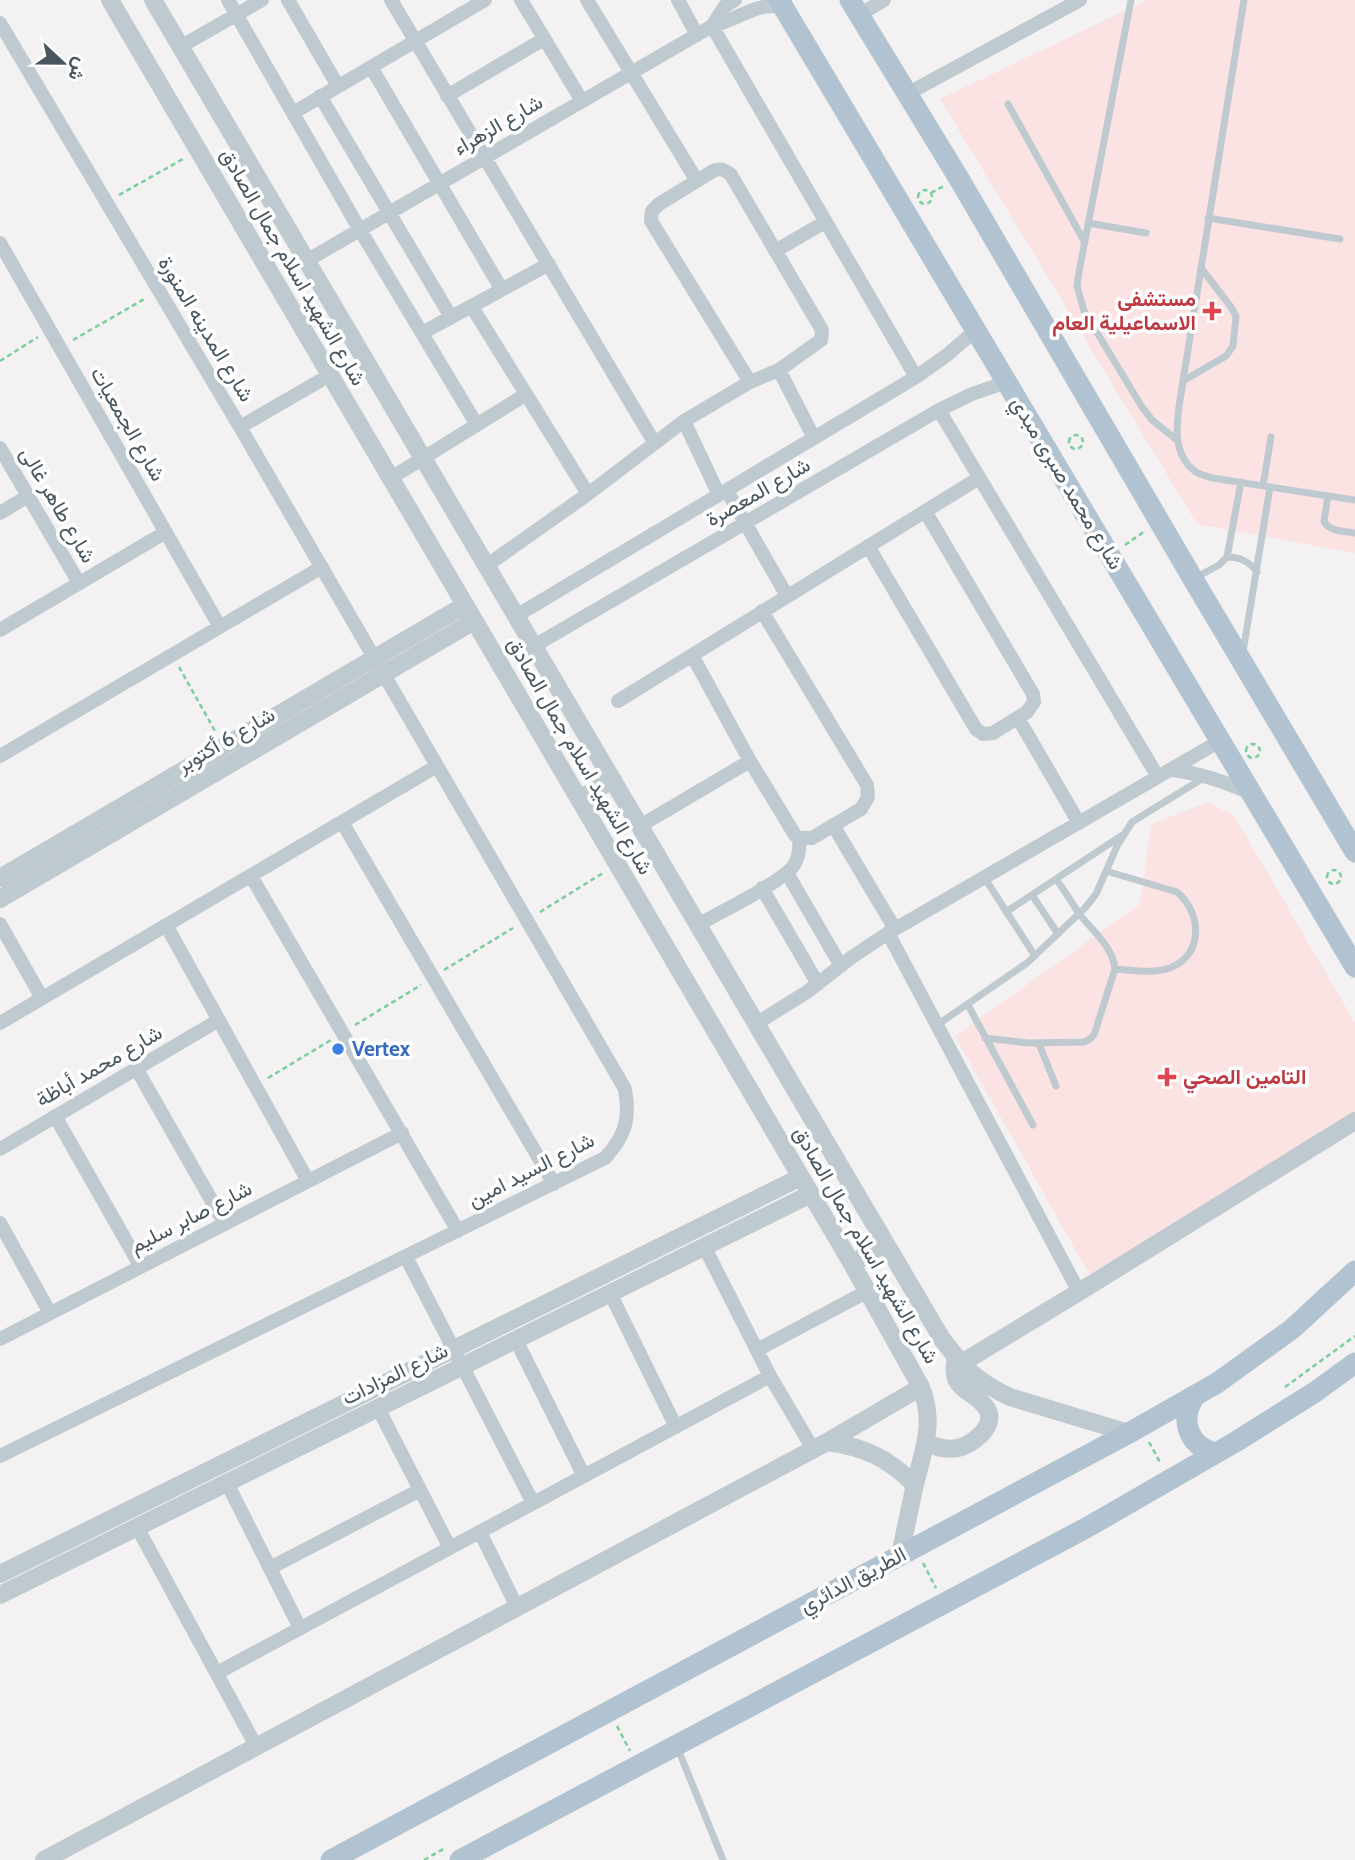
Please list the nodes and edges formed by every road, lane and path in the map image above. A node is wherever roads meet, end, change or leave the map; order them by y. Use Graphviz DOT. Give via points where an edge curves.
graph roads {
  1 [pos="110,0"];
  2 [pos="153,0"];
  3 [pos="228,0"];
  4 [pos="262,0"];
  5 [pos="288,0"];
  6 [pos="391,0"];
  7 [pos="485,0"];
  8 [pos="521,0"];
  9 [pos="587,0"];
  10 [pos="678,0"];
  11 [pos="735,0"];
  12 [pos="884,0"];
  13 [pos="1080,0"];
  14 [pos="1131,0"];
  15 [pos="1244,0"];
  16 [pos="781,4"];
  17 [pos="466,5"];
  18 [pos="855,7"];
  19 [pos="236,15"];
  20 [pos="0,23"];
  21 [pos="712,26"];
  22 [pos="697,34"];
  23 [pos="544,39"];
  24 [pos="415,41"];
  25 [pos="5,42"];
  26 [pos="180,47"];
  27 [pos="371,67"];
  28 [pos="631,73"];
  29 [pos="338,86"];
  30 [pos="907,94"];
  31 [pos="320,96"];
  32 [pos="447,96"];
  33 [pos="582,101"];
  34 [pos="1008,104"];
  35 [pos="293,113"];
  36 [pos="198,150"];
  37 [pos="484,158"];
  38 [pos="697,181"];
  39 [pos="440,184"];
  40 [pos="925,190"];
  41 [pos="106,202"];
  42 [pos="389,213"];
  43 [pos="1208,218"];
  44 [pos="825,222"];
  45 [pos="1088,223"];
  46 [pos="360,230"];
  47 [pos="1146,233"];
  48 [pos="1340,239"];
  49 [pos="1084,241"];
  50 [pos="0,243"];
  51 [pos="775,251"];
  52 [pos="306,261"];
  53 [pos="549,264"];
  54 [pos="1200,268"];
  55 [pos="502,290"];
  56 [pos="158,291"];
  57 [pos="472,307"];
  58 [pos="451,317"];
  59 [pos="50,330"];
  60 [pos="976,330"];
  61 [pos="422,333"];
  62 [pos="60,348"];
  63 [pos="0,361"];
  64 [pos="779,370"];
  65 [pos="330,375"];
  66 [pos="916,377"];
  67 [pos="1183,381"];
  68 [pos="750,382"];
  69 [pos="1007,382"];
  70 [pos="525,395"];
  71 [pos="939,410"];
  72 [pos="684,421"];
  73 [pos="477,425"];
  74 [pos="240,427"];
  75 [pos="1075,434"];
  76 [pos="1271,437"];
  77 [pos="814,438"];
  78 [pos="1177,440"];
  79 [pos="654,442"];
  80 [pos="0,448"];
  81 [pos="423,458"];
  82 [pos="391,478"];
  83 [pos="979,478"];
  84 [pos="1241,482"];
  85 [pos="1267,486"];
  86 [pos="723,493"];
  87 [pos="588,494"];
  88 [pos="28,496"];
  89 [pos="1328,496"];
  90 [pos="1355,500"];
  91 [pos="925,511"];
  92 [pos="0,513"];
  93 [pos="1160,522"];
  94 [pos="746,523"];
  95 [pos="166,532"];
  96 [pos="1355,533"];
  97 [pos="868,546"];
  98 [pos="1110,554"];
  99 [pos="1227,557"];
  100 [pos="486,566"];
  101 [pos="321,567"];
  102 [pos="1256,572"];
  103 [pos="1193,579"];
  104 [pos="79,583"];
  105 [pos="787,596"];
  106 [pos="762,611"];
  107 [pos="470,613"];
  108 [pos="516,616"];
  109 [pos="220,627"];
  110 [pos="0,630"];
  111 [pos="534,646"];
  112 [pos="172,655"];
  113 [pos="692,655"];
  114 [pos="1241,660"];
  115 [pos="380,666"];
  116 [pos="618,701"];
  117 [pos="1018,718"];
  118 [pos="1220,741"];
  119 [pos="1253,743"];
  120 [pos="224,747"];
  121 [pos="0,756"];
  122 [pos="750,761"];
  123 [pos="437,766"];
  124 [pos="1171,770"];
  125 [pos="1207,776"];
  126 [pos="1158,777"];
  127 [pos="613,780"];
  128 [pos="1251,793"];
  129 [pos="579,799"];
  130 [pos="342,822"];
  131 [pos="1079,823"];
  132 [pos="833,825"];
  133 [pos="640,826"];
  134 [pos="1122,836"];
  135 [pos="799,838"];
  136 [pos="1355,852"];
  137 [pos="1333,870"];
  138 [pos="1106,871"];
  139 [pos="787,873"];
  140 [pos="251,876"];
  141 [pos="984,877"];
  142 [pos="0,878"];
  143 [pos="1056,879"];
  144 [pos="762,888"];
  145 [pos="1032,895"];
  146 [pos="0,899"];
  147 [pos="1006,912"];
  148 [pos="1079,914"];
  149 [pos="0,924"];
  150 [pos="166,925"];
  151 [pos="698,925"];
  152 [pos="891,931"];
  153 [pos="1058,934"];
  154 [pos="1035,956"];
  155 [pos="841,966"];
  156 [pos="1355,967"];
  157 [pos="1115,969"];
  158 [pos="818,984"];
  159 [pos="42,998"];
  160 [pos="968,1005"];
  161 [pos="219,1020"];
  162 [pos="0,1023"];
  163 [pos="757,1023"];
  164 [pos="937,1025"];
  165 [pos="985,1038"];
  166 [pos="1039,1044"];
  167 [pos="136,1068"];
  168 [pos="1056,1086"];
  169 [pos="55,1116"];
  170 [pos="1355,1121"];
  171 [pos="1032,1125"];
  172 [pos="401,1133"];
  173 [pos="0,1149"];
  174 [pos="801,1177"];
  175 [pos="308,1181"];
  176 [pos="554,1184"];
  177 [pos="811,1194"];
  178 [pos="0,1223"];
  179 [pos="225,1224"];
  180 [pos="458,1231"];
  181 [pos="886,1243"];
  182 [pos="704,1246"];
  183 [pos="406,1257"];
  184 [pos="852,1264"];
  185 [pos="141,1267"];
  186 [pos="1355,1271"];
  187 [pos="868,1291"];
  188 [pos="1079,1292"];
  189 [pos="610,1293"];
  190 [pos="50,1313"];
  191 [pos="1355,1336"];
  192 [pos="0,1339"];
  193 [pos="516,1339"];
  194 [pos="454,1349"];
  195 [pos="757,1350"];
  196 [pos="958,1360"];
  197 [pos="1355,1363"];
  198 [pos="462,1366"];
  199 [pos="770,1376"];
  200 [pos="921,1387"];
  201 [pos="1279,1392"];
  202 [pos="1196,1395"];
  203 [pos="378,1408"];
  204 [pos="676,1427"];
  205 [pos="1135,1430"];
  206 [pos="926,1442"];
  207 [pos="820,1445"];
  208 [pos="1216,1453"];
  209 [pos="0,1456"];
  210 [pos="584,1476"];
  211 [pos="1168,1480"];
  212 [pos="227,1483"];
  213 [pos="915,1485"];
  214 [pos="420,1490"];
  215 [pos="533,1503"];
  216 [pos="137,1527"];
  217 [pos="480,1532"];
  218 [pos="450,1548"];
  219 [pos="907,1551"];
  220 [pos="270,1569"];
  221 [pos="0,1574"];
  222 [pos="0,1595"];
  223 [pos="942,1604"];
  224 [pos="517,1607"];
  225 [pos="300,1628"];
  226 [pos="217,1673"];
  227 [pos="609,1710"];
  228 [pos="676,1745"];
  229 [pos="256,1746"];
  230 [pos="638,1766"];
  231 [pos="454,1853"];
  232 [pos="337,1858"];
  233 [pos="44,1860"];
  234 [pos="424,1860"];
  235 [pos="723,1860"];
  1 -- 36 [label="street, شارع الشهيد اسلام جمال الصادق"];
  2 -- 26 [label="street, شارع الشهيد اسلام جمال الصادق"];
  3 -- 19 [label="street"];
  4 -- 19 [label="street"];
  5 -- 29 [label="street"];
  6 -- 24 [label="street"];
  7 -- 17 [label="street"];
  8 -- 23 [label="street"];
  9 -- 28 [label="street"];
  10 -- 22 [label="street"];
  11 -- 21 [label="street, شارع الزهراء" via="725,6"];
  12 -- 18 [label="street"];
  13 -- 30 [label="street"];
  14 -- 45 [label="lane"];
  15 -- 43 [label="lane"];
  16 -- 21 [label="street, شارع الزهراء" via="755,6 729,22"];
  16 -- 60 [label="main road, شارع محمد صبرى مبدي"];
  17 -- 24 [label="street"];
  18 -- 30 [label="main road"];
  19 -- 26 [label="street"];
  19 -- 35 [label="street"];
  20 -- 25 [label="street, شارع المدينه المنورة"];
  21 -- 22 [label="street, شارع الزهراء"];
  21 -- 44 [label="street"];
  22 -- 28 [label="street, شارع الزهراء"];
  23 -- 32 [label="street"];
  23 -- 33 [label="street"];
  24 -- 27 [label="street"];
  24 -- 32 [label="street"];
  25 -- 41 [label="street, شارع المدينه المنورة"];
  26 -- 52 [label="street, شارع الشهيد اسلام جمال الصادق"];
  27 -- 29 [label="street"];
  27 -- 39 [label="street"];
  28 -- 33 [label="street, شارع الزهراء"];
  28 -- 38 [label="street"];
  29 -- 31 [label="street"];
  30 -- 93 [label="main road"];
  31 -- 35 [label="street"];
  31 -- 42 [label="street"];
  32 -- 37 [label="street"];
  33 -- 37 [label="street, شارع الزهراء"];
  34 -- 49 [label="lane"];
  35 -- 46 [label="street"];
  36 -- 41 [label="path"];
  36 -- 65 [label="street, شارع الشهيد اسلام جمال الصادق"];
  37 -- 39 [label="street, شارع الزهراء"];
  37 -- 53 [label="street"];
  38 -- 51 [label="street" via="716,169 728,172"];
  38 -- 68 [label="street" via="655,206 652,221"];
  39 -- 42 [label="street, شارع الزهراء"];
  39 -- 55 [label="street"];
  40 -- 40 [label="path" via="918,197 924,205 933,196"];
  41 -- 56 [label="street, شارع المدينه المنورة"];
  42 -- 46 [label="street, شارع الزهراء"];
  42 -- 58 [label="street"];
  43 -- 48 [label="lane"];
  43 -- 54 [label="lane"];
  44 -- 51 [label="street"];
  44 -- 66 [label="street"];
  45 -- 47 [label="lane"];
  45 -- 49 [label="lane"];
  46 -- 52 [label="street, شارع الزهراء"];
  46 -- 61 [label="street"];
  49 -- 78 [label="lane" via="1077,286 1084,311 1142,407"];
  50 -- 59 [label="street, شارع الجمعيات"];
  51 -- 64 [label="street" via="822,333 821,340"];
  52 -- 81 [label="street, شارع الشهيد اسلام جمال الصادق"];
  53 -- 55 [label="street"];
  53 -- 79 [label="street"];
  54 -- 67 [label="lane"];
  54 -- 67 [label="lane" via="1236,316 1233,346 1226,356"];
  55 -- 57 [label="street"];
  56 -- 62 [label="path"];
  56 -- 74 [label="street, شارع المدينه المنورة"];
  57 -- 58 [label="street"];
  57 -- 70 [label="street"];
  58 -- 61 [label="street"];
  59 -- 62 [label="street, شارع الجمعيات"];
  59 -- 63 [label="path"];
  60 -- 66 [label="street, شارع المعصرة"];
  60 -- 69 [label="main road, شارع محمد صبرى مبدي"];
  61 -- 73 [label="street"];
  62 -- 95 [label="street, شارع الجمعيات"];
  64 -- 68 [label="street"];
  64 -- 77 [label="street"];
  65 -- 74 [label="street"];
  65 -- 82 [label="street, شارع الشهيد اسلام جمال الصادق"];
  66 -- 77 [label="street, شارع المعصرة"];
  67 -- 78 [label="lane"];
  68 -- 72 [label="street"];
  69 -- 71 [label="street, شارع المعصرة"];
  69 -- 98 [label="main road, شارع محمد صبرى مبدي"];
  70 -- 73 [label="street"];
  70 -- 87 [label="street"];
  71 -- 83 [label="street"];
  71 -- 94 [label="street, شارع المعصرة"];
  72 -- 79 [label="street"];
  72 -- 86 [label="street"];
  73 -- 81 [label="street"];
  74 -- 101 [label="street, شارع المدينه المنورة"];
  75 -- 75 [label="path" via="1068,442 1078,449 1083,441"];
  76 -- 85 [label="lane"];
  77 -- 86 [label="street, شارع المعصرة"];
  78 -- 84 [label="lane" via="1195,471"];
  79 -- 87 [label="street"];
  80 -- 88 [label="street, شارع طاهر غالى"];
  81 -- 82 [label="street"];
  81 -- 100 [label="street, شارع الشهيد اسلام جمال الصادق"];
  82 -- 107 [label="street, شارع الشهيد اسلام جمال الصادق"];
  83 -- 91 [label="street"];
  83 -- 126 [label="street"];
  84 -- 85 [label="lane"];
  84 -- 99 [label="lane"];
  85 -- 89 [label="lane"];
  85 -- 102 [label="lane"];
  86 -- 94 [label="street"];
  86 -- 108 [label="street, شارع المعصرة"];
  87 -- 100 [label="street"];
  88 -- 92 [label="street"];
  88 -- 104 [label="street, شارع طاهر غالى"];
  89 -- 90 [label="lane"];
  89 -- 96 [label="lane" via="1325,525"];
  91 -- 97 [label="street"];
  91 -- 117 [label="street" via="1033,694 1032,706"];
  93 -- 98 [label="path"];
  93 -- 103 [label="main road"];
  94 -- 105 [label="street"];
  94 -- 111 [label="street, شارع المعصرة"];
  95 -- 104 [label="street"];
  95 -- 109 [label="street, شارع الجمعيات"];
  97 -- 105 [label="street"];
  97 -- 117 [label="street" via="976,729 988,734"];
  98 -- 118 [label="main road, شارع محمد صبرى مبدي"];
  99 -- 102 [label="lane" via="1241,558"];
  99 -- 103 [label="lane"];
  100 -- 108 [label="street, شارع الشهيد اسلام جمال الصادق"];
  101 -- 109 [label="street"];
  101 -- 115 [label="street, شارع المدينه المنورة"];
  102 -- 114 [label="lane"];
  103 -- 114 [label="main road"];
  104 -- 110 [label="street"];
  105 -- 106 [label="street"];
  106 -- 113 [label="street"];
  106 -- 132 [label="street" via="867,785 868,797 861,809"];
  107 -- 115 [label="street, شارع 6 أكتوبر"];
  107 -- 129 [label="street, شارع الشهيد اسلام جمال الصادق"];
  108 -- 111 [label="street, شارع الشهيد اسلام جمال الصادق"];
  109 -- 112 [label="street"];
  111 -- 127 [label="street, شارع الشهيد اسلام جمال الصادق"];
  112 -- 120 [label="path"];
  112 -- 121 [label="street"];
  113 -- 116 [label="street"];
  113 -- 122 [label="street"];
  114 -- 136 [label="main road"];
  115 -- 120 [label="street, شارع 6 أكتوبر"];
  115 -- 123 [label="street, شارع السيد امين"];
  115 -- 146 [label="street, شارع 6 أكتوبر"];
  117 -- 131 [label="street"];
  118 -- 124 [label="street"];
  118 -- 128 [label="main road, شارع محمد صبرى مبدي"];
  119 -- 119 [label="path" via="1245,751 1252,758 1261,750"];
  120 -- 142 [label="street, شارع 6 أكتوبر"];
  122 -- 133 [label="street"];
  122 -- 135 [label="street"];
  123 -- 130 [label="street"];
  123 -- 176 [label="street, شارع السيد امين" via="625,1089 626,1126 618,1143 606,1158"];
  124 -- 125 [label="street"];
  124 -- 126 [label="street"];
  125 -- 128 [label="street"];
  125 -- 134 [label="lane" via="1139,816"];
  126 -- 131 [label="street"];
  127 -- 129 [label="street"];
  127 -- 133 [label="street, شارع الشهيد اسلام جمال الصادق"];
  128 -- 156 [label="main road, شارع محمد صبرى مبدي"];
  129 -- 174 [label="street, شارع الشهيد اسلام جمال الصادق"];
  130 -- 140 [label="street"];
  130 -- 176 [label="street"];
  131 -- 141 [label="street"];
  132 -- 135 [label="street" via="812,838"];
  132 -- 152 [label="street"];
  133 -- 151 [label="street, شارع الشهيد اسلام جمال الصادق"];
  134 -- 138 [label="lane"];
  134 -- 143 [label="lane"];
  135 -- 139 [label="street" via="798,857"];
  137 -- 137 [label="path" via="1326,877 1332,885 1341,877"];
  138 -- 148 [label="lane" via="1096,894"];
  138 -- 157 [label="lane" via="1177,892 1195,920 1192,946 1179,963 1159,971"];
  139 -- 144 [label="street"];
  139 -- 155 [label="street"];
  140 -- 150 [label="street"];
  140 -- 172 [label="street"];
  141 -- 147 [label="lane"];
  141 -- 152 [label="street"];
  143 -- 145 [label="lane"];
  143 -- 148 [label="lane"];
  144 -- 151 [label="street"];
  144 -- 158 [label="street"];
  145 -- 147 [label="lane"];
  145 -- 153 [label="lane"];
  147 -- 154 [label="lane"];
  148 -- 153 [label="lane"];
  148 -- 157 [label="lane" via="1110,951"];
  149 -- 159 [label="street"];
  150 -- 159 [label="street"];
  150 -- 161 [label="street"];
  151 -- 163 [label="street, شارع الشهيد اسلام جمال الصادق"];
  152 -- 155 [label="street"];
  152 -- 164 [label="street"];
  153 -- 154 [label="lane"];
  154 -- 160 [label="lane"];
  155 -- 158 [label="street"];
  157 -- 166 [label="lane" via="1090,1039"];
  158 -- 163 [label="street"];
  159 -- 162 [label="street"];
  160 -- 164 [label="lane"];
  160 -- 165 [label="lane"];
  161 -- 167 [label="street, شارع محمد أباظة"];
  161 -- 175 [label="street"];
  163 -- 181 [label="street, شارع الشهيد اسلام جمال الصادق"];
  164 -- 188 [label="street"];
  165 -- 166 [label="lane"];
  165 -- 171 [label="lane"];
  166 -- 168 [label="lane"];
  167 -- 169 [label="street, شارع محمد أباظة"];
  167 -- 179 [label="street"];
  169 -- 173 [label="street, شارع محمد أباظة"];
  169 -- 185 [label="street"];
  170 -- 188 [label="street"];
  172 -- 175 [label="street, شارع صابر سليم"];
  172 -- 180 [label="street"];
  174 -- 177 [label="street, شارع الشهيد اسلام جمال الصادق"];
  174 -- 194 [label="street, شارع المزادات"];
  175 -- 179 [label="street, شارع صابر سليم"];
  176 -- 180 [label="street, شارع السيد امين"];
  177 -- 182 [label="street, شارع المزادات"];
  177 -- 184 [label="street, شارع الشهيد اسلام جمال الصادق"];
  178 -- 190 [label="street"];
  179 -- 185 [label="street, شارع صابر سليم"];
  180 -- 183 [label="street, شارع السيد امين"];
  181 -- 184 [label="street"];
  181 -- 196 [label="street, شارع الشهيد اسلام جمال الصادق"];
  182 -- 189 [label="street, شارع المزادات"];
  182 -- 195 [label="street"];
  183 -- 194 [label="street"];
  183 -- 209 [label="street, شارع السيد امين"];
  184 -- 187 [label="street, شارع الشهيد اسلام جمال الصادق"];
  185 -- 190 [label="street, شارع صابر سليم"];
  186 -- 202 [label="main road, الطريق الدائري" via="1292,1329"];
  187 -- 195 [label="street"];
  187 -- 200 [label="street, شارع الشهيد اسلام جمال الصادق"];
  188 -- 196 [label="street"];
  189 -- 193 [label="street, شارع المزادات"];
  189 -- 204 [label="street"];
  190 -- 192 [label="street, شارع صابر سليم"];
  191 -- 201 [label="path"];
  193 -- 198 [label="street, شارع المزادات"];
  193 -- 210 [label="street"];
  194 -- 198 [label="street"];
  194 -- 221 [label="street, شارع المزادات"];
  195 -- 199 [label="street"];
  196 -- 205 [label="street, شارع الشهيد اسلام جمال الصادق" via="983,1383 1010,1397"];
  196 -- 206 [label="street" via="957,1380 987,1408 988,1421 979,1436 965,1446 941,1448"];
  197 -- 208 [label="main road"];
  198 -- 203 [label="street, شارع المزادات"];
  198 -- 215 [label="street"];
  199 -- 204 [label="street"];
  199 -- 207 [label="street"];
  200 -- 206 [label="street, شارع الشهيد اسلام جمال الصادق" via="927,1403"];
  200 -- 207 [label="street"];
  202 -- 205 [label="main road, الطريق الدائري"];
  202 -- 208 [label="main road" via="1186,1416 1187,1429 1198,1445"];
  203 -- 212 [label="street, شارع المزادات"];
  203 -- 214 [label="street"];
  204 -- 210 [label="street"];
  205 -- 211 [label="path"];
  205 -- 219 [label="main road, الطريق الدائري"];
  206 -- 213 [label="street, شارع الشهيد اسلام جمال الصادق"];
  207 -- 213 [label="street" via="847,1444 876,1454"];
  207 -- 224 [label="street"];
  208 -- 211 [label="main road"];
  210 -- 215 [label="street"];
  211 -- 223 [label="main road"];
  212 -- 216 [label="street, شارع المزادات"];
  212 -- 220 [label="street"];
  213 -- 219 [label="street, شارع الشهيد اسلام جمال الصادق"];
  214 -- 218 [label="street"];
  214 -- 220 [label="street"];
  215 -- 217 [label="street"];
  216 -- 222 [label="street, شارع المزادات"];
  216 -- 226 [label="street"];
  217 -- 218 [label="street"];
  217 -- 224 [label="street"];
  218 -- 225 [label="street"];
  219 -- 223 [label="path"];
  219 -- 227 [label="main road, الطريق الدائري"];
  220 -- 225 [label="street"];
  223 -- 228 [label="main road"];
  224 -- 229 [label="street"];
  225 -- 226 [label="street"];
  226 -- 229 [label="street"];
  227 -- 230 [label="path"];
  227 -- 232 [label="main road, الطريق الدائري"];
  228 -- 230 [label="main road"];
  228 -- 235 [label="lane"];
  229 -- 233 [label="street"];
  230 -- 231 [label="main road"];
  231 -- 234 [label="path"];
}
